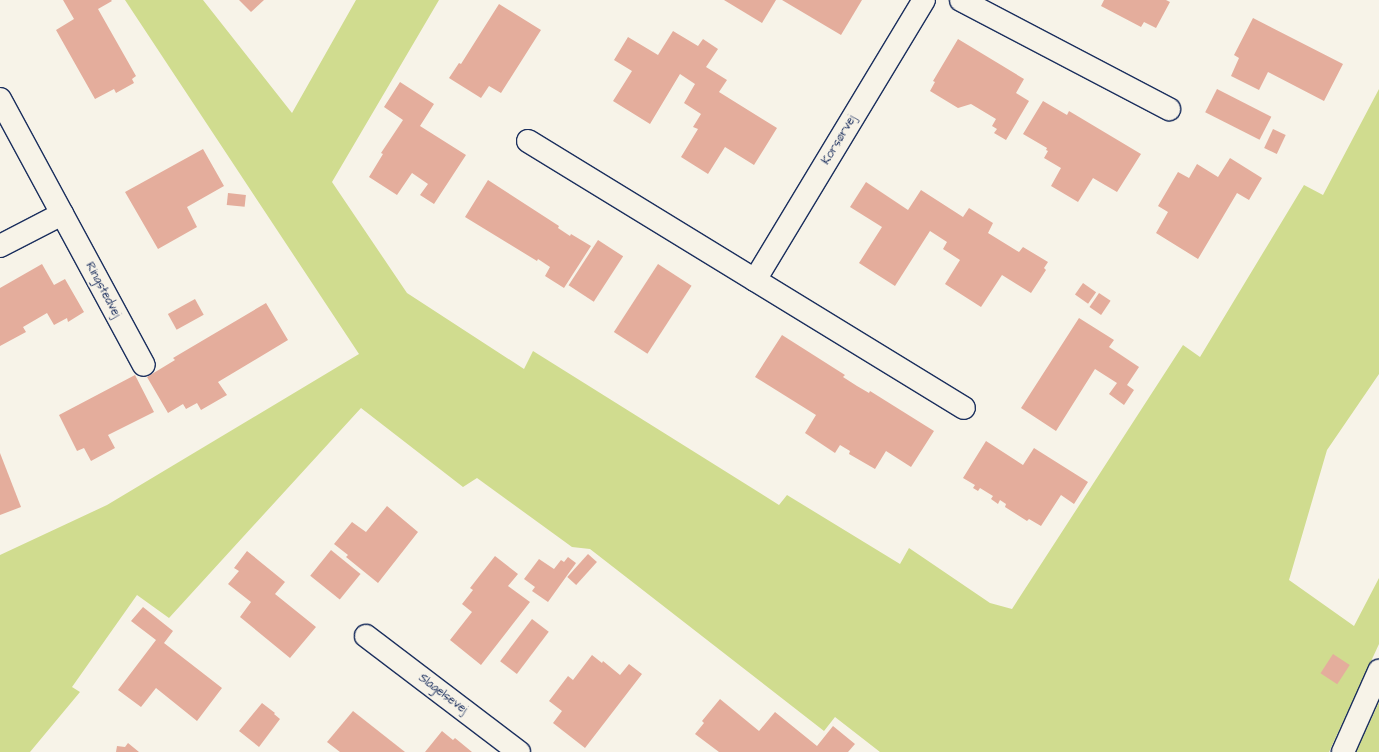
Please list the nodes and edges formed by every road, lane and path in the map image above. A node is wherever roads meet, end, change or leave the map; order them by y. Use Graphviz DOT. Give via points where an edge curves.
graph roads {
  1 [pos="924,0"];
  2 [pos="961,0"];
  3 [pos="0,99"];
  4 [pos="1169,109"];
  5 [pos="528,141"];
  6 [pos="62,214"];
  7 [pos="0,246"];
  8 [pos="755,280"];
  9 [pos="144,365"];
  10 [pos="964,408"];
  11 [pos="366,636"];
  12 [pos="1379,671"];
  13 [pos="519,752"];
  14 [pos="1343,752"];
  1 -- 8 [label="street, Korsørvej"];
  2 -- 4 [label="street"];
  3 -- 6 [label="street, Ringstedvej"];
  5 -- 8 [label="street"];
  6 -- 7 [label="street"];
  6 -- 9 [label="street, Ringstedvej"];
  8 -- 10 [label="street"];
  11 -- 13 [label="street, Slagelsevej"];
  12 -- 14 [label="street"];
}
